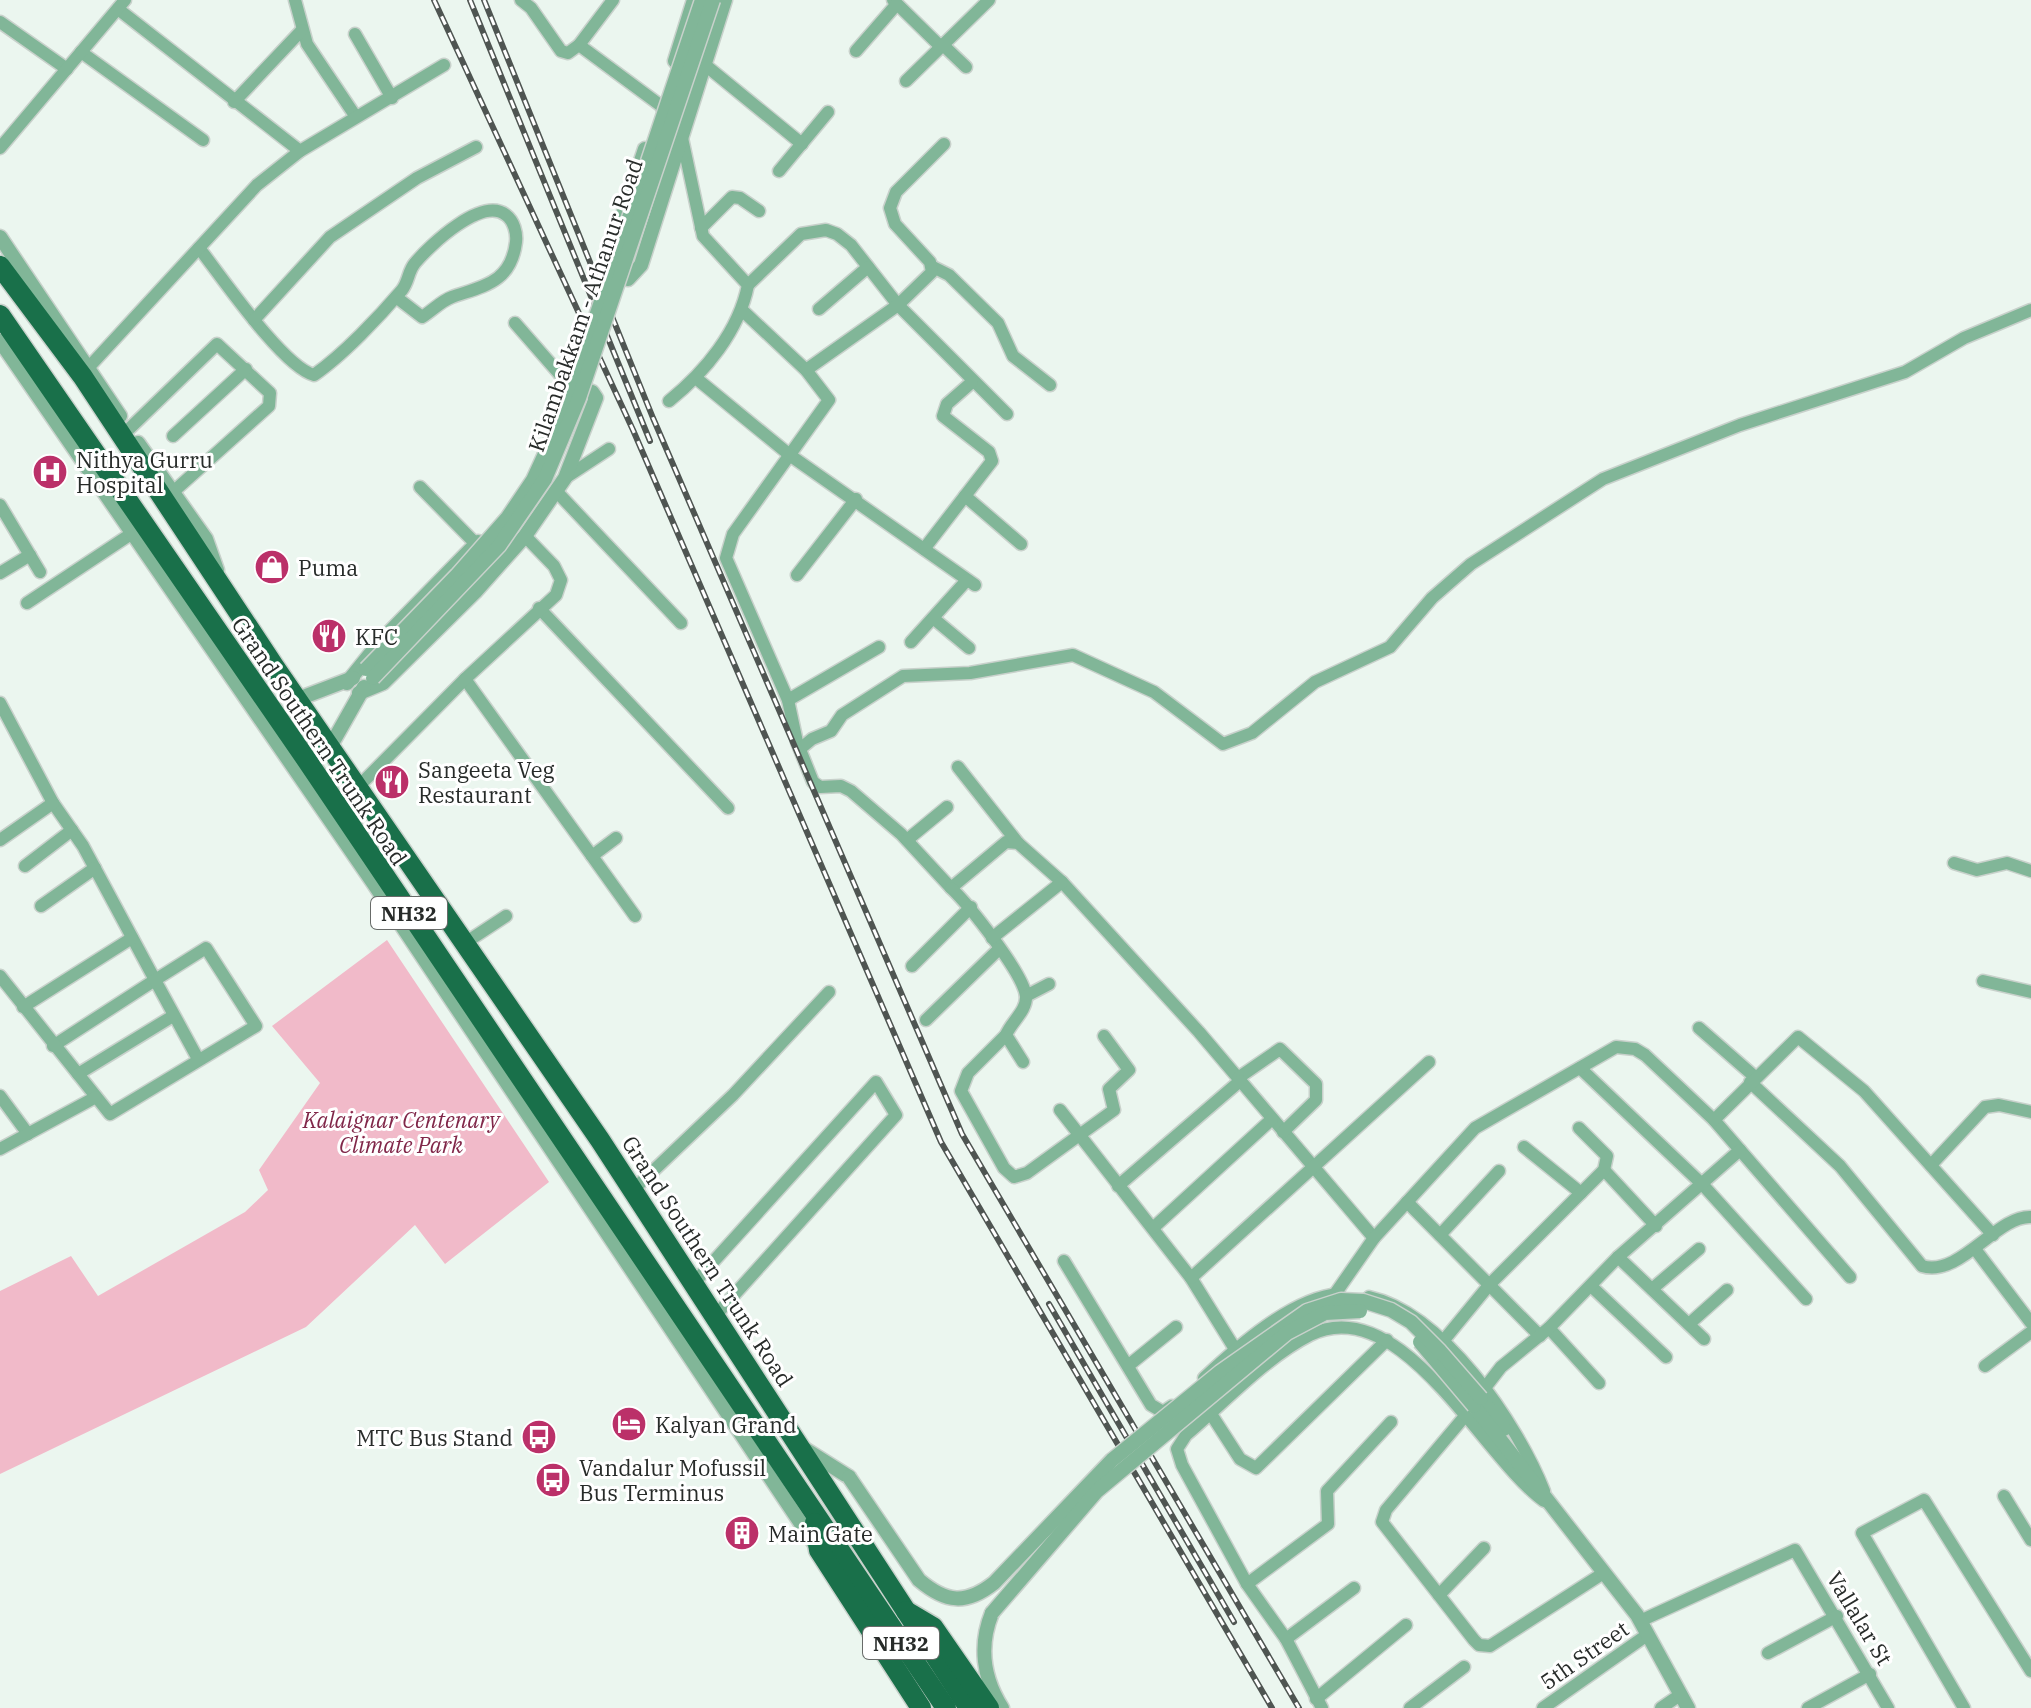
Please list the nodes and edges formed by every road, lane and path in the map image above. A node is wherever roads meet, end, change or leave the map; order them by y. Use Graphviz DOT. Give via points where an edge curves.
graph roads {
  1 [pos="295,0"];
  2 [pos="521,0"];
  3 [pos="613,0"];
  4 [pos="694,0"];
  5 [pos="702,0"];
  6 [pos="713,0"];
  7 [pos="725,0"];
  8 [pos="984,1"];
  9 [pos="894,2"];
  10 [pos="121,4"];
  11 [pos="0,22"];
  12 [pos="302,30"];
  13 [pos="355,34"];
  14 [pos="579,45"];
  15 [pos="941,45"];
  16 [pos="856,51"];
  17 [pos="81,52"];
  18 [pos="704,64"];
  19 [pos="444,65"];
  20 [pos="966,67"];
  21 [pos="67,69"];
  22 [pos="906,81"];
  23 [pos="392,98"];
  24 [pos="234,102"];
  25 [pos="660,105"];
  26 [pos="828,112"];
  27 [pos="356,117"];
  28 [pos="681,136"];
  29 [pos="203,140"];
  30 [pos="802,144"];
  31 [pos="944,144"];
  32 [pos="476,147"];
  33 [pos="0,148"];
  34 [pos="300,151"];
  35 [pos="779,171"];
  36 [pos="759,211"];
  37 [pos="701,228"];
  38 [pos="0,237"];
  39 [pos="199,248"];
  40 [pos="0,267"];
  41 [pos="868,267"];
  42 [pos="933,267"];
  43 [pos="748,285"];
  44 [pos="396,297"];
  45 [pos="898,305"];
  46 [pos="819,309"];
  47 [pos="2031,310"];
  48 [pos="743,311"];
  49 [pos="0,315"];
  50 [pos="254,320"];
  51 [pos="515,323"];
  52 [pos="0,341"];
  53 [pos="89,367"];
  54 [pos="246,369"];
  55 [pos="806,370"];
  56 [pos="697,379"];
  57 [pos="972,382"];
  58 [pos="1050,385"];
  59 [pos="570,386"];
  60 [pos="669,401"];
  61 [pos="1007,414"];
  62 [pos="129,429"];
  63 [pos="173,436"];
  64 [pos="609,449"];
  65 [pos="791,456"];
  66 [pos="565,478"];
  67 [pos="420,487"];
  68 [pos="556,491"];
  69 [pos="173,492"];
  70 [pos="965,496"];
  71 [pos="856,499"];
  72 [pos="0,505"];
  73 [pos="131,534"];
  74 [pos="525,536"];
  75 [pos="476,544"];
  76 [pos="1021,544"];
  77 [pos="924,549"];
  78 [pos="30,555"];
  79 [pos="40,572"];
  80 [pos="0,573"];
  81 [pos="797,575"];
  82 [pos="225,592"];
  83 [pos="27,603"];
  84 [pos="539,608"];
  85 [pos="933,618"];
  86 [pos="681,623"];
  87 [pos="911,642"];
  88 [pos="879,647"];
  89 [pos="969,648"];
  90 [pos="369,674"];
  91 [pos="465,679"];
  92 [pos="353,688"];
  93 [pos="298,699"];
  94 [pos="788,700"];
  95 [pos="0,703"];
  96 [pos="4,721"];
  97 [pos="330,747"];
  98 [pos="800,749"];
  99 [pos="958,767"];
  100 [pos="358,787"];
  101 [pos="53,803"];
  102 [pos="947,807"];
  103 [pos="728,808"];
  104 [pos="72,830"];
  105 [pos="616,838"];
  106 [pos="0,840"];
  107 [pos="907,840"];
  108 [pos="1018,843"];
  109 [pos="592,856"];
  110 [pos="1954,863"];
  111 [pos="25,866"];
  112 [pos="95,868"];
  113 [pos="2031,871"];
  114 [pos="1062,882"];
  115 [pos="951,888"];
  116 [pos="41,906"];
  117 [pos="971,907"];
  118 [pos="506,916"];
  119 [pos="635,916"];
  120 [pos="132,938"];
  121 [pos="465,943"];
  122 [pos="996,944"];
  123 [pos="912,966"];
  124 [pos="0,976"];
  125 [pos="155,980"];
  126 [pos="1983,981"];
  127 [pos="1049,984"];
  128 [pos="13,992"];
  129 [pos="829,992"];
  130 [pos="2031,992"];
  131 [pos="1026,996"];
  132 [pos="0,1001"];
  133 [pos="23,1007"];
  134 [pos="173,1016"];
  135 [pos="926,1020"];
  136 [pos="1699,1028"];
  137 [pos="1006,1035"];
  138 [pos="1104,1036"];
  139 [pos="53,1046"];
  140 [pos="198,1059"];
  141 [pos="1023,1062"];
  142 [pos="1429,1062"];
  143 [pos="1580,1068"];
  144 [pos="78,1074"];
  145 [pos="1239,1080"];
  146 [pos="1752,1080"];
  147 [pos="0,1096"];
  148 [pos="96,1097"];
  149 [pos="1060,1110"];
  150 [pos="2031,1112"];
  151 [pos="1272,1119"];
  152 [pos="1714,1120"];
  153 [pos="1579,1128"];
  154 [pos="1283,1132"];
  155 [pos="28,1134"];
  156 [pos="1080,1135"];
  157 [pos="1524,1147"];
  158 [pos="0,1149"];
  159 [pos="1740,1150"];
  160 [pos="1931,1165"];
  161 [pos="1313,1168"];
  162 [pos="1604,1170"];
  163 [pos="1499,1171"];
  164 [pos="1703,1185"];
  165 [pos="1118,1186"];
  166 [pos="632,1191"];
  167 [pos="1581,1193"];
  168 [pos="1407,1202"];
  169 [pos="2031,1217"];
  170 [pos="1656,1226"];
  171 [pos="1153,1228"];
  172 [pos="1440,1235"];
  173 [pos="1993,1235"];
  174 [pos="1374,1238"];
  175 [pos="1699,1249"];
  176 [pos="1975,1249"];
  177 [pos="1618,1257"];
  178 [pos="1064,1261"];
  179 [pos="1850,1277"];
  180 [pos="1191,1278"];
  181 [pos="694,1283"];
  182 [pos="1490,1284"];
  183 [pos="1591,1286"];
  184 [pos="1652,1289"];
  185 [pos="1727,1290"];
  186 [pos="1335,1294"];
  187 [pos="1806,1299"];
  188 [pos="716,1315"];
  189 [pos="2031,1323"];
  190 [pos="1689,1324"];
  191 [pos="1176,1327"];
  192 [pos="1544,1332"];
  193 [pos="2031,1332"];
  194 [pos="1704,1339"];
  195 [pos="1387,1340"];
  196 [pos="1444,1340"];
  197 [pos="1235,1349"];
  198 [pos="1666,1357"];
  199 [pos="1129,1365"];
  200 [pos="1985,1366"];
  201 [pos="1599,1383"];
  202 [pos="1484,1389"];
  203 [pos="1159,1411"];
  204 [pos="1211,1414"];
  205 [pos="1465,1416"];
  206 [pos="1391,1422"];
  207 [pos="802,1447"];
  208 [pos="1177,1449"];
  209 [pos="1511,1450"];
  210 [pos="2004,1496"];
  211 [pos="1550,1505"];
  212 [pos="813,1515"];
  213 [pos="2031,1540"];
  214 [pos="1484,1548"];
  215 [pos="819,1550"];
  216 [pos="1602,1574"];
  217 [pos="1247,1584"];
  218 [pos="1354,1588"];
  219 [pos="1439,1595"];
  220 [pos="902,1609"];
  221 [pos="1837,1616"];
  222 [pos="1640,1621"];
  223 [pos="1406,1625"];
  224 [pos="1647,1635"];
  225 [pos="1286,1639"];
  226 [pos="1768,1653"];
  227 [pos="1464,1667"];
  228 [pos="2031,1671"];
  229 [pos="1870,1674"];
  230 [pos="1684,1701"];
  231 [pos="1319,1704"];
  232 [pos="921,1708"];
  233 [pos="946,1708"];
  234 [pos="969,1708"];
  235 [pos="989,1708"];
  236 [pos="1002,1708"];
  237 [pos="1410,1708"];
  238 [pos="1543,1708"];
  239 [pos="1661,1708"];
  240 [pos="1808,1708"];
  241 [pos="1888,1708"];
  242 [pos="1964,1708"];
  1 -- 12 [label="street"];
  2 -- 14 [label="street" via="561,51 568,53"];
  3 -- 14 [label="street"];
  4 -- 25 [label="street"];
  5 -- 90 [label="street, Kilambakkam - Athanur Road, bridge" via="563,415 533,480 485,545"];
  6 -- 90 [label="street, Kilambakkam - Athanur Road, bridge" via="579,398 545,479 499,546"];
  7 -- 18 [label="street"];
  8 -- 15 [label="street"];
  9 -- 15 [label="street"];
  9 -- 16 [label="street"];
  10 -- 17 [label="street"];
  10 -- 24 [label="street"];
  11 -- 21 [label="street"];
  12 -- 24 [label="street"];
  12 -- 27 [label="street"];
  13 -- 23 [label="street"];
  14 -- 25 [label="street"];
  15 -- 20 [label="street"];
  15 -- 22 [label="street"];
  17 -- 21 [label="street"];
  17 -- 29 [label="street"];
  18 -- 28 [label="street"];
  18 -- 30 [label="street"];
  19 -- 23 [label="street"];
  21 -- 33 [label="street"];
  23 -- 27 [label="street"];
  24 -- 34 [label="street"];
  25 -- 28 [label="street"];
  25 -- 28 [label="street" via="610,257 620,277 628,279 641,265"];
  26 -- 30 [label="street"];
  27 -- 34 [label="street"];
  28 -- 37 [label="street"];
  30 -- 35 [label="street"];
  31 -- 42 [label="street" via="896,192 890,208 895,224"];
  32 -- 50 [label="street" via="417,178 330,237"];
  34 -- 39 [label="street" via="257,185"];
  36 -- 37 [label="street" via="732,197"];
  37 -- 43 [label="street"];
  38 -- 53 [label="street"];
  39 -- 50 [label="street"];
  39 -- 53 [label="street"];
  40 -- 82 [label="highway, Grand Southern Trunk Road / NH32" via="83,377"];
  41 -- 43 [label="street" via="837,234 814,230 790,243"];
  41 -- 45 [label="street"];
  41 -- 46 [label="street"];
  42 -- 45 [label="street"];
  42 -- 58 [label="street" via="949,275 998,323 1013,356"];
  43 -- 48 [label="street"];
  44 -- 44 [label="street" via="422,317 448,298 488,287 515,250 517,236 509,218 488,211 462,221 416,262"];
  44 -- 50 [label="street" via="314,375"];
  45 -- 55 [label="street"];
  45 -- 57 [label="street"];
  47 -- 98 [label="street" via="1964,338 1905,372 1740,425 1603,479 1471,564 1432,598 1390,647 1315,682 1252,733 1223,744 1154,692 1073,655 970,673 903,676"];
  48 -- 55 [label="street"];
  48 -- 56 [label="street"];
  49 -- 212 [label="highway, Grand Southern Trunk Road / NH32" via="308,762"];
  51 -- 59 [label="street"];
  52 -- 73 [label="street"];
  53 -- 62 [label="street"];
  54 -- 62 [label="street" via="217,344"];
  54 -- 63 [label="street"];
  54 -- 69 [label="street" via="270,393 269,406"];
  55 -- 65 [label="street" via="829,400"];
  56 -- 60 [label="street"];
  56 -- 65 [label="street"];
  57 -- 61 [label="street"];
  57 -- 70 [label="street" via="943,413 993,457"];
  59 -- 66 [label="street" via="596,398"];
  59 -- 75 [label="street" via="526,478"];
  62 -- 69 [label="street"];
  64 -- 66 [label="street"];
  65 -- 71 [label="street"];
  65 -- 94 [label="street" via="733,534 726,558"];
  66 -- 68 [label="street"];
  67 -- 75 [label="street"];
  68 -- 74 [label="street"];
  68 -- 86 [label="street"];
  69 -- 82 [label="street" via="206,539"];
  70 -- 76 [label="street"];
  70 -- 77 [label="street"];
  71 -- 77 [label="street"];
  71 -- 81 [label="street"];
  72 -- 78 [label="street"];
  73 -- 83 [label="street"];
  73 -- 215 [label="street" via="366,872"];
  74 -- 84 [label="street" via="561,580 556,595"];
  74 -- 92 [label="street" via="383,683"];
  75 -- 92 [label="street" via="380,642"];
  77 -- 85 [label="street" via="971,582"];
  78 -- 79 [label="street"];
  78 -- 80 [label="street"];
  82 -- 93 [label="highway, Grand Southern Trunk Road / NH32"];
  84 -- 91 [label="street"];
  84 -- 103 [label="street"];
  85 -- 87 [label="street"];
  85 -- 89 [label="street"];
  88 -- 94 [label="street"];
  90 -- 92 [label="street, Kilambakkam - Athanur Road"];
  91 -- 100 [label="street"];
  91 -- 109 [label="street"];
  92 -- 93 [label="street, Kilambakkam - Athanur Road"];
  92 -- 97 [label="street, Kilambakkam - Athanur Road"];
  93 -- 97 [label="highway, NH32"];
  94 -- 98 [label="street"];
  95 -- 96 [label="street"];
  96 -- 101 [label="street"];
  97 -- 100 [label="highway, Grand Southern Trunk Road / NH32"];
  98 -- 107 [label="street" via="818,786 851,791"];
  99 -- 108 [label="street"];
  100 -- 121 [label="highway, Grand Southern Trunk Road / NH32"];
  101 -- 104 [label="street"];
  101 -- 106 [label="street"];
  102 -- 107 [label="street"];
  104 -- 111 [label="street"];
  104 -- 112 [label="street"];
  105 -- 109 [label="street"];
  107 -- 115 [label="street"];
  108 -- 114 [label="street"];
  108 -- 115 [label="street" via="1006,842"];
  109 -- 119 [label="street"];
  110 -- 113 [label="street" via="1977,870 2007,863"];
  112 -- 116 [label="street"];
  112 -- 120 [label="street"];
  114 -- 122 [label="street"];
  114 -- 145 [label="street"];
  115 -- 117 [label="street"];
  117 -- 122 [label="street"];
  117 -- 123 [label="street"];
  118 -- 121 [label="street"];
  120 -- 125 [label="street"];
  120 -- 133 [label="street"];
  121 -- 166 [label="highway, Grand Southern Trunk Road / NH32"];
  122 -- 131 [label="street"];
  122 -- 135 [label="street"];
  124 -- 128 [label="street"];
  125 -- 134 [label="street"];
  125 -- 139 [label="street"];
  125 -- 140 [label="street" via="206,948 256,1026"];
  126 -- 130 [label="street"];
  127 -- 131 [label="street"];
  128 -- 132 [label="street"];
  128 -- 133 [label="street"];
  129 -- 166 [label="street" via="733,1095"];
  131 -- 137 [label="street"];
  133 -- 139 [label="street"];
  134 -- 140 [label="street"];
  134 -- 144 [label="street"];
  136 -- 146 [label="street"];
  137 -- 141 [label="street"];
  137 -- 156 [label="street" via="968,1073 961,1091 1004,1168 1019,1176"];
  138 -- 156 [label="street" via="1129,1070 1109,1089 1114,1110"];
  139 -- 144 [label="street"];
  140 -- 148 [label="street" via="110,1114"];
  142 -- 161 [label="street"];
  143 -- 152 [label="street" via="1616,1047 1635,1049"];
  143 -- 164 [label="street"];
  143 -- 168 [label="street" via="1475,1128"];
  144 -- 148 [label="street"];
  145 -- 151 [label="street"];
  145 -- 154 [label="street" via="1280,1049 1316,1084 1316,1100"];
  145 -- 165 [label="street"];
  146 -- 152 [label="street"];
  146 -- 160 [label="street" via="1798,1037 1864,1091"];
  146 -- 176 [label="street" via="1840,1166 1922,1266 1939,1267"];
  147 -- 155 [label="street"];
  148 -- 155 [label="street"];
  149 -- 156 [label="street"];
  150 -- 160 [label="street" via="1985,1107"];
  151 -- 154 [label="street"];
  151 -- 171 [label="street"];
  152 -- 159 [label="street"];
  153 -- 162 [label="street" via="1607,1156"];
  154 -- 161 [label="street"];
  155 -- 158 [label="street"];
  156 -- 165 [label="street"];
  157 -- 167 [label="street"];
  159 -- 164 [label="street"];
  159 -- 179 [label="street"];
  160 -- 173 [label="street"];
  161 -- 174 [label="street"];
  161 -- 180 [label="street"];
  162 -- 167 [label="street"];
  162 -- 170 [label="street"];
  163 -- 172 [label="street"];
  164 -- 170 [label="street"];
  164 -- 187 [label="street"];
  165 -- 171 [label="street"];
  166 -- 181 [label="highway, Grand Southern Trunk Road / NH32"];
  167 -- 182 [label="street"];
  168 -- 172 [label="street"];
  168 -- 174 [label="street"];
  169 -- 173 [label="street" via="2021,1217"];
  170 -- 177 [label="street"];
  171 -- 180 [label="street"];
  172 -- 182 [label="street"];
  173 -- 176 [label="street"];
  174 -- 186 [label="street"];
  175 -- 184 [label="street"];
  176 -- 189 [label="street"];
  177 -- 183 [label="street"];
  177 -- 184 [label="street"];
  178 -- 199 [label="street"];
  180 -- 197 [label="street"];
  181 -- 188 [label="highway, Grand Southern Trunk Road / NH32"];
  181 -- 188 [label="street" via="876,1082 896,1115"];
  182 -- 192 [label="street"];
  182 -- 196 [label="street"];
  183 -- 192 [label="street"];
  183 -- 198 [label="street"];
  184 -- 190 [label="street"];
  185 -- 190 [label="street"];
  186 -- 196 [label="street" via="1387,1301 1419,1317"];
  186 -- 197 [label="street" via="1296,1309"];
  188 -- 207 [label="highway, Grand Southern Trunk Road / NH32"];
  190 -- 194 [label="street"];
  191 -- 199 [label="street"];
  192 -- 201 [label="street"];
  192 -- 202 [label="street" via="1501,1367"];
  193 -- 200 [label="street"];
  195 -- 204 [label="street" via="1357,1328 1313,1334"];
  195 -- 204 [label="street" via="1256,1468 1240,1459"];
  195 -- 205 [label="street" via="1416,1362"];
  196 -- 202 [label="street"];
  197 -- 203 [label="street" via="1168,1410"];
  199 -- 203 [label="street"];
  202 -- 211 [label="street" via="1535,1467"];
  203 -- 208 [label="street"];
  204 -- 208 [label="street"];
  205 -- 211 [label="street" via="1518,1480"];
  205 -- 219 [label="street" via="1383,1516 1385,1529"];
  206 -- 217 [label="street" via="1330,1486 1325,1497 1328,1524"];
  207 -- 209 [label="street, bridge" via="849,1477 919,1580 952,1598 976,1597 994,1583 1112,1460 1276,1330 1307,1311 1341,1300 1363,1301 1411,1322 1481,1398 1512,1439"];
  207 -- 220 [label="highway, Grand Southern Trunk Road / NH32"];
  208 -- 217 [label="street"];
  209 -- 211 [label="street"];
  209 -- 236 [label="street, bridge" via="1418,1340 1393,1321 1350,1309 1325,1313 1287,1333 1097,1491 1010,1589 992,1613 983,1649 986,1672"];
  210 -- 213 [label="street"];
  211 -- 216 [label="street"];
  212 -- 215 [label="highway"];
  212 -- 233 [label="highway, NH32"];
  214 -- 219 [label="street"];
  215 -- 232 [label="highway"];
  216 -- 219 [label="street" via="1484,1647"];
  216 -- 222 [label="street"];
  217 -- 225 [label="street"];
  218 -- 225 [label="street"];
  220 -- 234 [label="highway, NH32"];
  220 -- 235 [label="highway" via="933,1627"];
  221 -- 222 [label="street, Vallalar St" via="1795,1550"];
  221 -- 226 [label="street"];
  221 -- 229 [label="street, Vallalar St"];
  222 -- 224 [label="street"];
  223 -- 231 [label="street"];
  224 -- 230 [label="street"];
  224 -- 238 [label="street, 5th Street"];
  225 -- 231 [label="street"];
  227 -- 237 [label="street"];
  228 -- 242 [label="street" via="1924,1500 1862,1533"];
  229 -- 240 [label="street"];
  229 -- 241 [label="street, Vallalar St"];
  230 -- 239 [label="street"];
}
